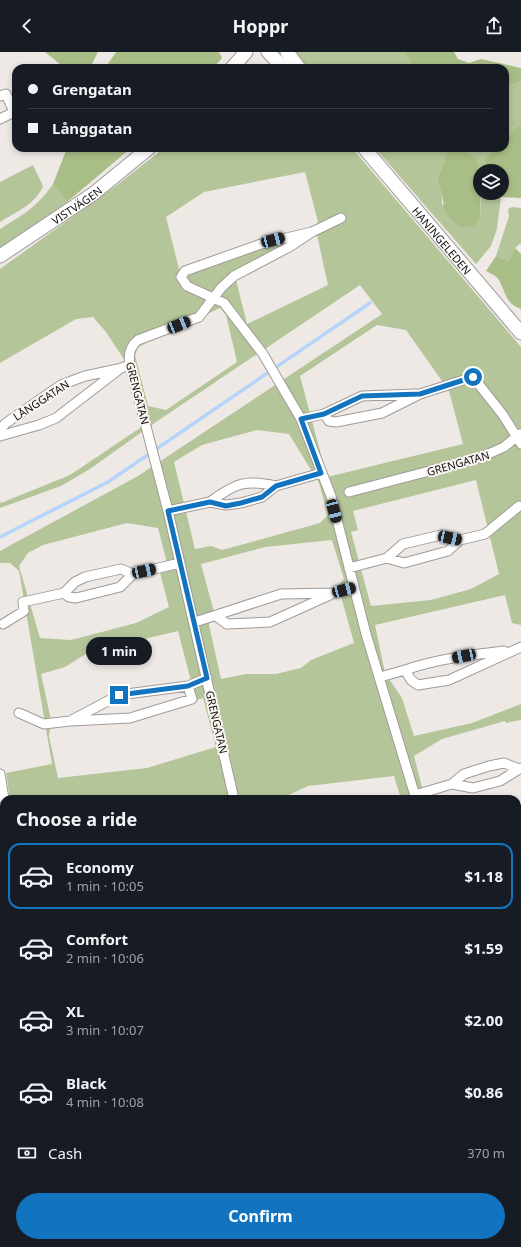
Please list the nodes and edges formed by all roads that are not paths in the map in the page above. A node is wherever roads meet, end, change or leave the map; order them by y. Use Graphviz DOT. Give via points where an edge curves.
graph roads {
  1 [pos="246,52"];
  2 [pos="268,52"];
  3 [pos="287,52"];
  4 [pos="236,64"];
  5 [pos="280,64"];
  6 [pos="296,64"];
  7 [pos="0,96"];
  8 [pos="12,108"];
  9 [pos="12,113"];
  10 [pos="0,119"];
  11 [pos="144,152"];
  12 [pos="367,152"];
  13 [pos="341,218"];
  14 [pos="312,232"];
  15 [pos="0,256"];
  16 [pos="213,299"];
  17 [pos="521,333"];
  18 [pos="130,365"];
  19 [pos="121,368"];
  20 [pos="86,376"];
  21 [pos="93,391"];
  22 [pos="420,394"];
  23 [pos="324,414"];
  24 [pos="301,419"];
  25 [pos="0,429"];
  26 [pos="0,436"];
  27 [pos="520,438"];
  28 [pos="321,473"];
  29 [pos="276,486"];
  30 [pos="349,492"];
  31 [pos="210,502"];
  32 [pos="519,506"];
  33 [pos="168,511"];
  34 [pos="460,540"];
  35 [pos="387,558"];
  36 [pos="180,563"];
  37 [pos="349,568"];
  38 [pos="133,574"];
  39 [pos="353,588"];
  40 [pos="64,593"];
  41 [pos="335,593"];
  42 [pos="216,616"];
  43 [pos="195,622"];
  44 [pos="2,625"];
  45 [pos="521,647"];
  46 [pos="511,651"];
  47 [pos="405,670"];
  48 [pos="380,677"];
  49 [pos="207,678"];
  50 [pos="188,686"];
  51 [pos="19,713"];
  52 [pos="70,721"];
  53 [pos="520,769"];
  54 [pos="0,774"];
  55 [pos="452,784"];
  56 [pos="3,795"];
  57 [pos="233,795"];
  58 [pos="415,795"];
  59 [pos="422,795"];
  1 -- 4 [label="main road"];
  2 -- 5 [label="main road"];
  3 -- 6 [label="main road"];
  7 -- 8 [label="street" via="6,94"];
  9 -- 10 [label="street"];
  11 -- 15 [label="main road, VISTVÄGEN" via="93,194"];
  12 -- 17 [label="main road, HANINGELEDEN"];
  13 -- 14 [label="street, GRENGATAN"];
  14 -- 16 [label="street, GRENGATAN" via="234,276"];
  14 -- 16 [label="street, GRENGATAN" via="261,244 182,273 183,282 187,286"];
  16 -- 18 [label="street, GRENGATAN" via="199,317 138,340 131,348"];
  16 -- 24 [label="street, GRENGATAN" via="224,303 269,365"];
  18 -- 19 [label="street, LÅNGGATAN"];
  18 -- 33 [label="street, GRENGATAN"];
  19 -- 20 [label="street, LÅNGGATAN"];
  19 -- 21 [label="street, LÅNGGATAN"];
  20 -- 21 [label="street" via="91,381"];
  20 -- 25 [label="street, LÅNGGATAN" via="61,385"];
  21 -- 26 [label="street, LÅNGGATAN" via="47,423"];
  22 -- 23 [label="street, GRENGATAN" via="362,396"];
  22 -- 23 [label="street, GRENGATAN" via="382,412 367,416 336,422 329,421"];
  22 -- 27 [label="street, GRENGATAN" via="473,377"];
  23 -- 24 [label="street, GRENGATAN"];
  24 -- 28 [label="street, GRENGATAN"];
  27 -- 30 [label="street, GRENGATAN" via="479,458"];
  28 -- 29 [label="street"];
  28 -- 37 [label="street, GRENGATAN" via="331,496"];
  29 -- 31 [label="street" via="262,497 241,503 226,506"];
  29 -- 31 [label="street" via="256,482 241,484 226,490"];
  31 -- 33 [label="street"];
  32 -- 34 [label="street" via="485,534"];
  33 -- 36 [label="street, GRENGATAN"];
  34 -- 35 [label="street" via="441,536 404,544"];
  34 -- 35 [label="street" via="448,551 404,563"];
  35 -- 37 [label="street"];
  36 -- 38 [label="street"];
  36 -- 43 [label="street, GRENGATAN"];
  37 -- 39 [label="street, GRENGATAN"];
  38 -- 40 [label="street" via="121,569 86,577 75,582"];
  38 -- 40 [label="street" via="120,587 76,598"];
  39 -- 41 [label="street"];
  39 -- 48 [label="street, GRENGATAN"];
  40 -- 44 [label="street" via="23,602 24,611"];
  41 -- 42 [label="street" via="281,594"];
  41 -- 42 [label="street" via="270,622 227,624"];
  42 -- 43 [label="street"];
  43 -- 49 [label="street, GRENGATAN"];
  45 -- 46 [label="street"];
  46 -- 47 [label="street" via="464,656"];
  46 -- 47 [label="street" via="449,680 418,685 410,680"];
  47 -- 48 [label="street"];
  48 -- 58 [label="street, GRENGATAN"];
  49 -- 50 [label="street"];
  49 -- 57 [label="street, GRENGATAN"];
  50 -- 52 [label="street" via="119,695"];
  50 -- 52 [label="street" via="192,699 130,718"];
  51 -- 52 [label="street" via="44,724"];
  53 -- 55 [label="street, GRENGATAN" via="500,781 473,788"];
  53 -- 55 [label="street, GRENGATAN" via="504,763 489,766 464,774"];
  54 -- 56 [label="street"];
  55 -- 59 [label="street, GRENGATAN"];
}
